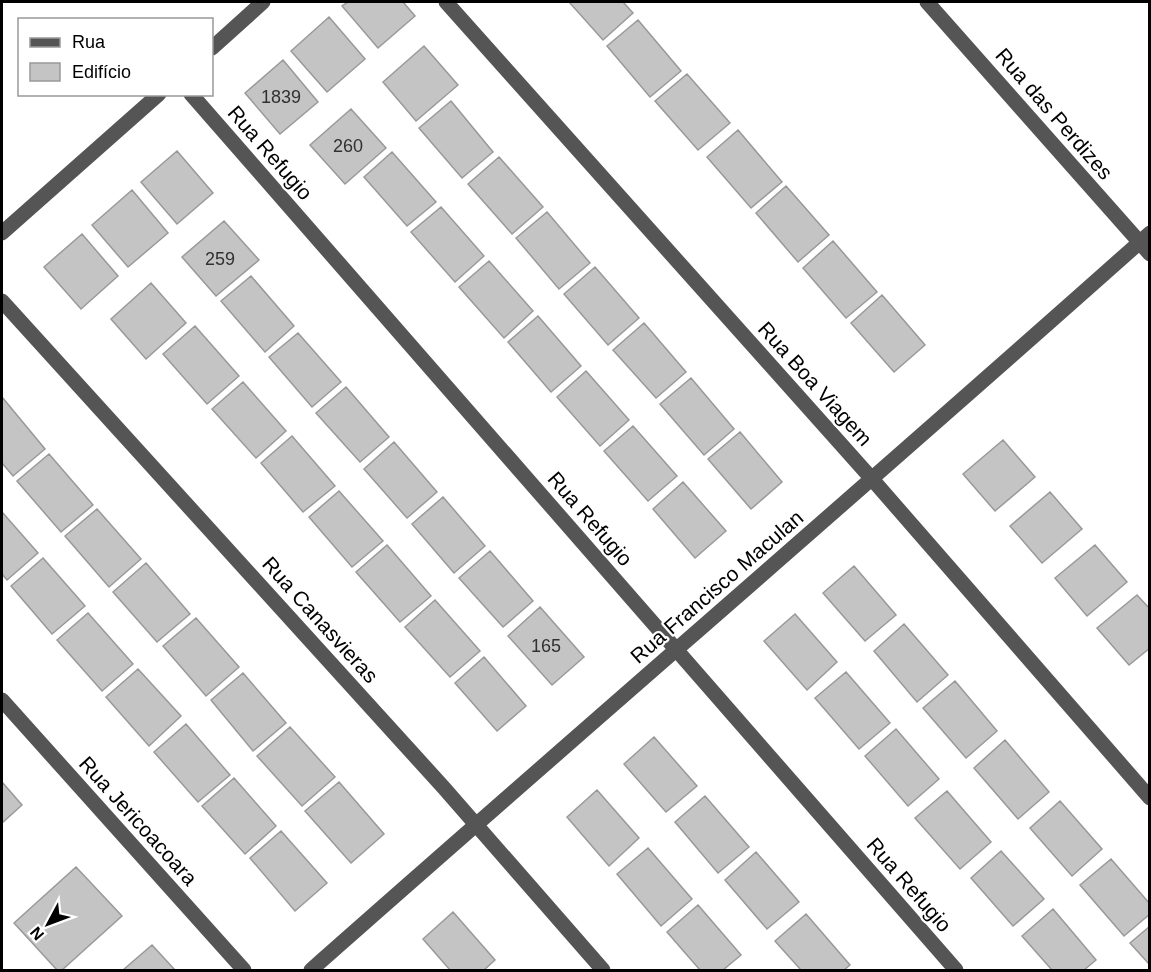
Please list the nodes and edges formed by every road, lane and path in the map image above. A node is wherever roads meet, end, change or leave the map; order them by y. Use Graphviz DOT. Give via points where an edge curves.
graph roads {
  1 [pos="263,2"];
  2 [pos="446,2"];
  3 [pos="927,2"];
  4 [pos="213,47"];
  5 [pos="157,96"];
  6 [pos="193,96"];
  7 [pos="2,233"];
  8 [pos="1146,243"];
  9 [pos="2,301"];
  10 [pos="872,480"];
  11 [pos="676,650"];
  12 [pos="2,700"];
  13 [pos="1149,798"];
  14 [pos="476,825"];
  15 [pos="244,970"];
  16 [pos="311,970"];
  17 [pos="603,970"];
  18 [pos="956,970"];
  1 -- 4 [label="street"];
  2 -- 10 [label="street, Rua Boa Viagem"];
  3 -- 8 [label="street, Rua das Perdizes"];
  5 -- 7 [label="street"];
  6 -- 11 [label="street, Rua Refugio"];
  8 -- 10 [label="street, Rua Francisco Maculan"];
  9 -- 14 [label="street, Rua Canasvieras"];
  10 -- 11 [label="street, Rua Francisco Maculan"];
  10 -- 13 [label="street, Rua Boa Viagem"];
  11 -- 14 [label="street, Rua Francisco Maculan"];
  11 -- 18 [label="street, Rua Refugio"];
  12 -- 15 [label="street, Rua Jericoacoara"];
  14 -- 16 [label="street, Rua Francisco Maculan"];
  14 -- 17 [label="street, Rua Canasvieras"];
}
